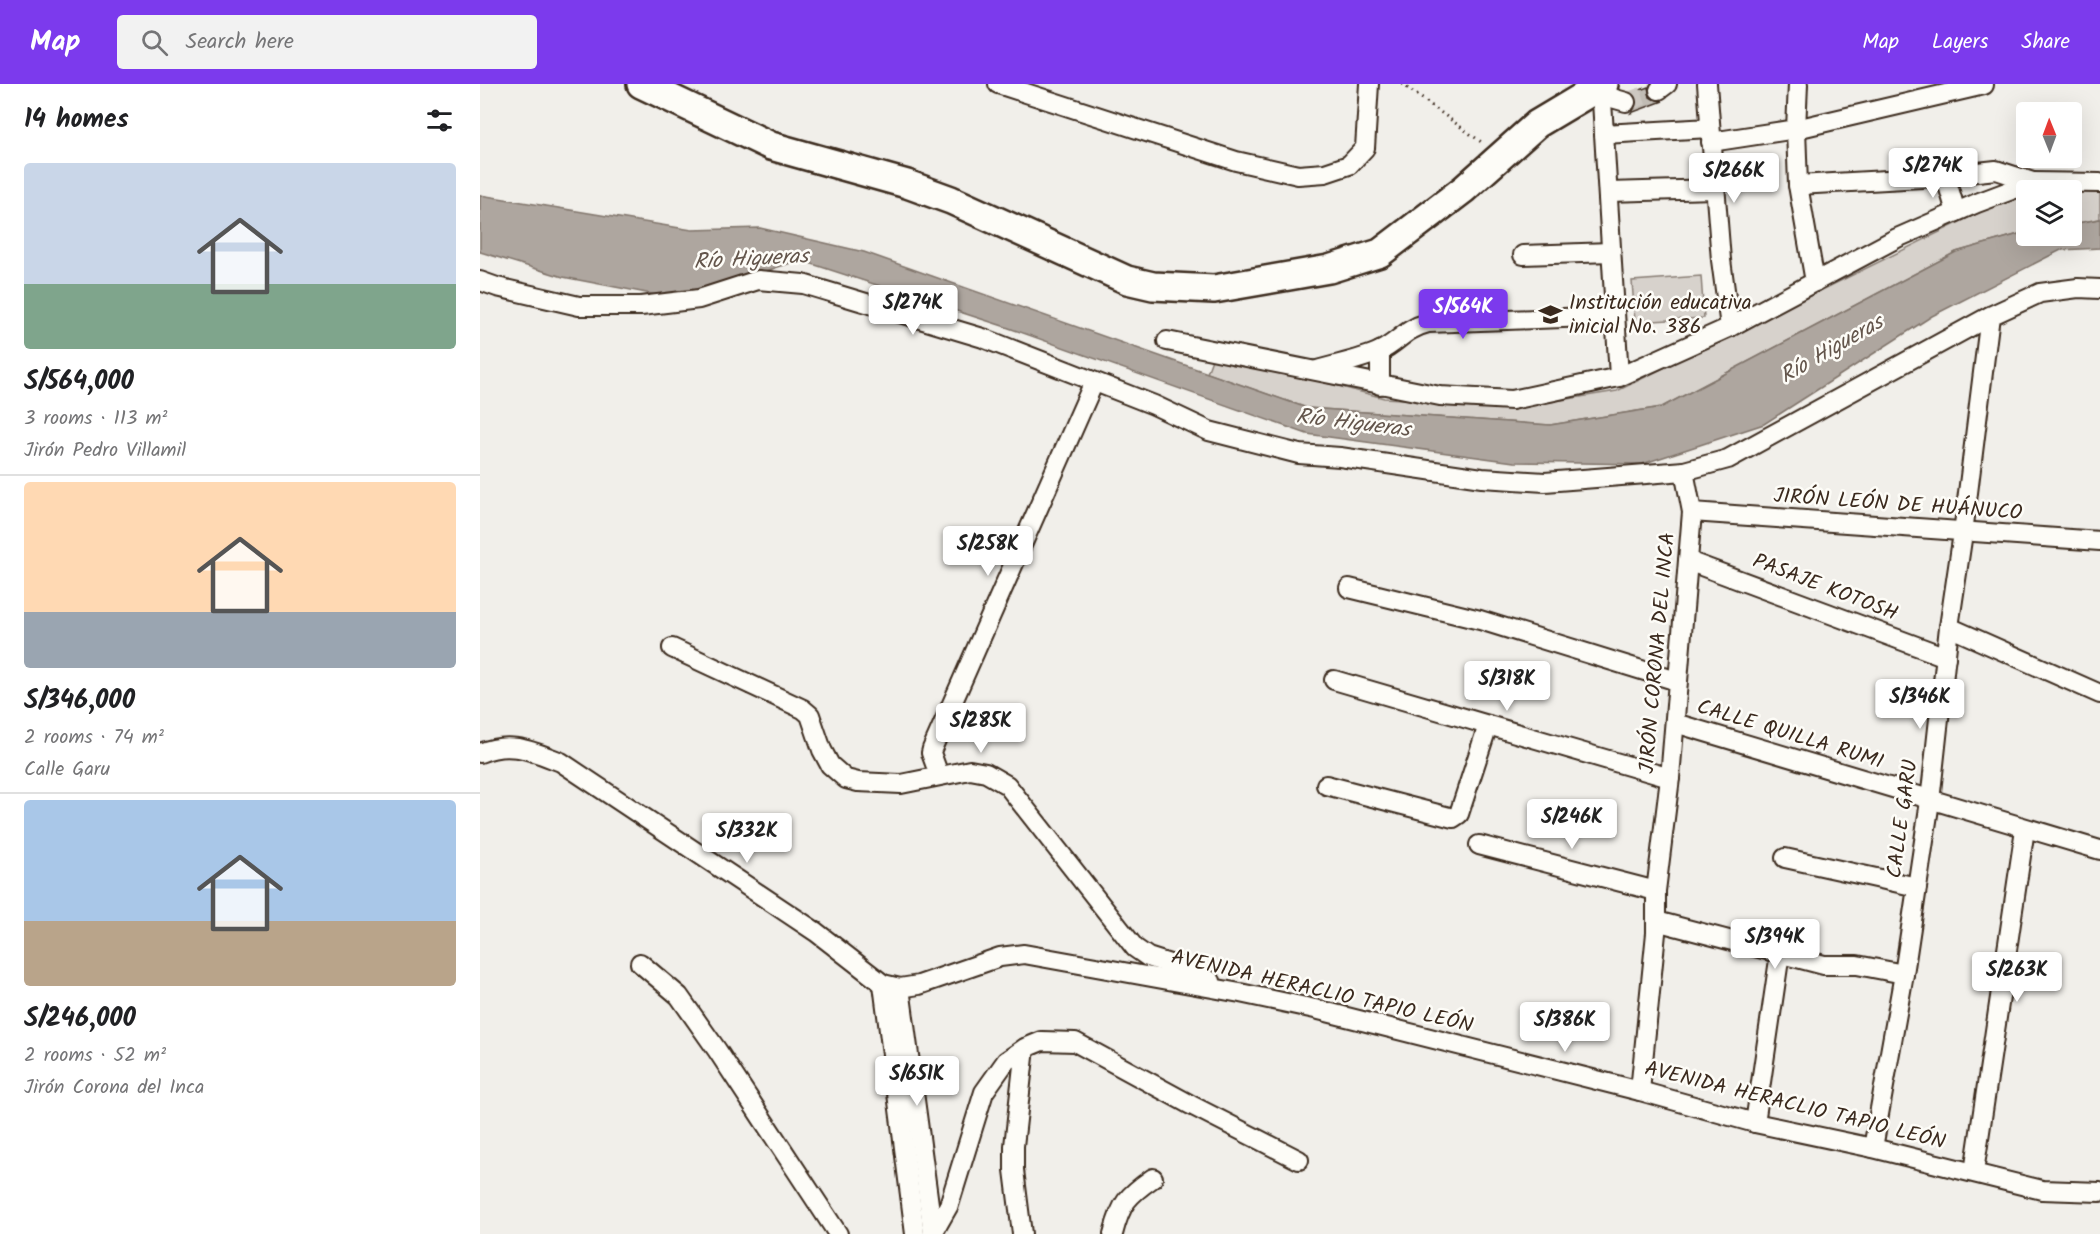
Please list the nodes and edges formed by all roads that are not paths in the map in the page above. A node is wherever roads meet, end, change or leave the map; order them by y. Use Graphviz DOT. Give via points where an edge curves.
graph roads {
  1 [pos="641,84"];
  2 [pos="998,84"];
  3 [pos="1369,84"];
  4 [pos="1602,84"];
  5 [pos="1707,84"];
  6 [pos="1798,84"];
  7 [pos="1984,85"];
  8 [pos="1626,102"];
  9 [pos="1796,129"];
  10 [pos="1604,134"];
  11 [pos="1710,135"];
  12 [pos="1945,176"];
  13 [pos="2027,180"];
  14 [pos="2082,183"];
  15 [pos="2100,183"];
  16 [pos="1798,185"];
  17 [pos="1715,189"];
  18 [pos="2016,189"];
  19 [pos="1608,192"];
  20 [pos="1956,212"];
  21 [pos="1611,252"];
  22 [pos="1523,255"];
  23 [pos="480,281"];
  24 [pos="1815,282"];
  25 [pos="2100,289"];
  26 [pos="1615,316"];
  27 [pos="1990,316"];
  28 [pos="1730,327"];
  29 [pos="1167,340"];
  30 [pos="1380,351"];
  31 [pos="1315,371"];
  32 [pos="1619,377"];
  33 [pos="1094,382"];
  34 [pos="1380,385"];
  35 [pos="1684,471"];
  36 [pos="1692,512"];
  37 [pos="1963,533"];
  38 [pos="2100,541"];
  39 [pos="1688,561"];
  40 [pos="1349,588"];
  41 [pos="1949,627"];
  42 [pos="672,648"];
  43 [pos="1946,657"];
  44 [pos="1334,680"];
  45 [pos="1677,681"];
  46 [pos="2100,694"];
  47 [pos="1675,723"];
  48 [pos="1488,725"];
  49 [pos="480,753"];
  50 [pos="939,775"];
  51 [pos="1670,778"];
  52 [pos="1326,785"];
  53 [pos="1930,801"];
  54 [pos="2025,829"];
  55 [pos="1479,845"];
  56 [pos="2100,850"];
  57 [pos="1785,858"];
  58 [pos="1917,887"];
  59 [pos="1656,891"];
  60 [pos="1656,921"];
  61 [pos="1780,953"];
  62 [pos="640,963"];
  63 [pos="1904,974"];
  64 [pos="891,986"];
  65 [pos="1240,993"];
  66 [pos="1025,1048"];
  67 [pos="1640,1091"];
  68 [pos="1755,1123"];
  69 [pos="1873,1148"];
  70 [pos="1299,1160"];
  71 [pos="1974,1172"];
  72 [pos="1153,1178"];
  73 [pos="2100,1192"];
  74 [pos="838,1234"];
  75 [pos="915,1234"];
  76 [pos="933,1234"];
  77 [pos="1022,1234"];
  78 [pos="1113,1234"];
  1 -- 4 [label="highway" via="771,146 918,188 1127,280 1214,289 1329,269 1380,253 1464,189 1537,124"];
  2 -- 3 [label="street" via="1236,161 1298,175 1325,173 1349,165 1365,148"];
  4 -- 8 [label="street" via="1612,98"];
  4 -- 10 [label="street"];
  5 -- 11 [label="street"];
  6 -- 9 [label="street"];
  7 -- 9 [label="street"];
  9 -- 11 [label="street"];
  9 -- 16 [label="street"];
  10 -- 11 [label="street"];
  10 -- 19 [label="street"];
  11 -- 17 [label="street"];
  12 -- 13 [label="street" via="1999,170"];
  12 -- 16 [label="street"];
  12 -- 20 [label="street"];
  14 -- 15 [label="street"];
  16 -- 24 [label="street"];
  17 -- 19 [label="street"];
  17 -- 28 [label="street"];
  18 -- 20 [label="street"];
  19 -- 21 [label="street"];
  20 -- 24 [label="street"];
  21 -- 22 [label="street"];
  21 -- 26 [label="street"];
  23 -- 33 [label="street" via="579,306 641,306 699,299 758,280 803,284 983,338"];
  24 -- 28 [label="street"];
  25 -- 27 [label="street" via="2040,293"];
  26 -- 30 [label="street" via="1428,323 1404,333"];
  26 -- 32 [label="street"];
  27 -- 35 [label="street" via="1728,459"];
  27 -- 37 [label="street, CALLE GARU"];
  28 -- 32 [label="street"];
  29 -- 31 [label="street"];
  30 -- 31 [label="street"];
  30 -- 34 [label="street"];
  31 -- 34 [label="street"];
  32 -- 34 [label="street" via="1512,400 1440,396"];
  33 -- 35 [label="street" via="1209,431 1299,454 1482,478 1545,482"];
  33 -- 50 [label="street" via="932,749"];
  35 -- 36 [label="street, JIRÓN CORONA DEL INCA"];
  36 -- 37 [label="street, JIRÓN LEÓN DE HUÁNUCO"];
  36 -- 39 [label="street, JIRÓN CORONA DEL INCA"];
  37 -- 38 [label="street, JIRÓN LEÓN DE HUÁNUCO"];
  37 -- 41 [label="street, CALLE GARU"];
  39 -- 43 [label="street, PASAJE KOTOSH"];
  39 -- 45 [label="street, JIRÓN CORONA DEL INCA"];
  40 -- 45 [label="street" via="1480,620"];
  41 -- 43 [label="street, CALLE GARU"];
  41 -- 46 [label="street"];
  42 -- 50 [label="street" via="803,709 810,715 830,765 846,779 901,783"];
  43 -- 53 [label="street, CALLE GARU"];
  44 -- 48 [label="street"];
  45 -- 47 [label="street, JIRÓN CORONA DEL INCA"];
  47 -- 51 [label="street, JIRÓN CORONA DEL INCA"];
  47 -- 53 [label="street, CALLE QUILLA RUMI"];
  48 -- 51 [label="street"];
  48 -- 52 [label="street" via="1459,814 1453,818"];
  49 -- 64 [label="street" via="520,746 561,762"];
  50 -- 65 [label="street" via="970,770 986,773 1007,785 1135,948 1148,957"];
  51 -- 59 [label="street, JIRÓN CORONA DEL INCA"];
  53 -- 54 [label="street, CALLE QUILLA RUMI"];
  53 -- 58 [label="street, CALLE GARU"];
  54 -- 56 [label="street, CALLE QUILLA RUMI"];
  54 -- 71 [label="street"];
  55 -- 59 [label="street"];
  57 -- 58 [label="street"];
  58 -- 63 [label="street, CALLE GARU"];
  59 -- 60 [label="street, JIRÓN CORONA DEL INCA"];
  60 -- 61 [label="street"];
  60 -- 67 [label="street, JIRÓN CORONA DEL INCA"];
  61 -- 63 [label="street" via="1824,965 1857,965"];
  61 -- 68 [label="street"];
  62 -- 74 [label="street" via="679,996"];
  63 -- 69 [label="street, CALLE GARU"];
  64 -- 65 [label="street, AVENIDA HERACLIO TAPIO LEÓN" via="919,985 1000,957 1024,954"];
  64 -- 75 [label="street"];
  64 -- 76 [label="street"];
  65 -- 67 [label="street, AVENIDA HERACLIO TAPIO LEÓN"];
  66 -- 70 [label="street" via="1042,1041 1075,1041"];
  66 -- 76 [label="street" via="1006,1061 984,1092 949,1205"];
  66 -- 77 [label="street" via="1014,1146"];
  67 -- 68 [label="street, AVENIDA HERACLIO TAPIO LEÓN"];
  68 -- 69 [label="street, AVENIDA HERACLIO TAPIO LEÓN"];
  69 -- 71 [label="street, AVENIDA HERACLIO TAPIO LEÓN"];
  71 -- 73 [label="street, AVENIDA HERACLIO TAPIO LEÓN" via="2042,1190"];
  72 -- 78 [label="street" via="1131,1193"];
}
